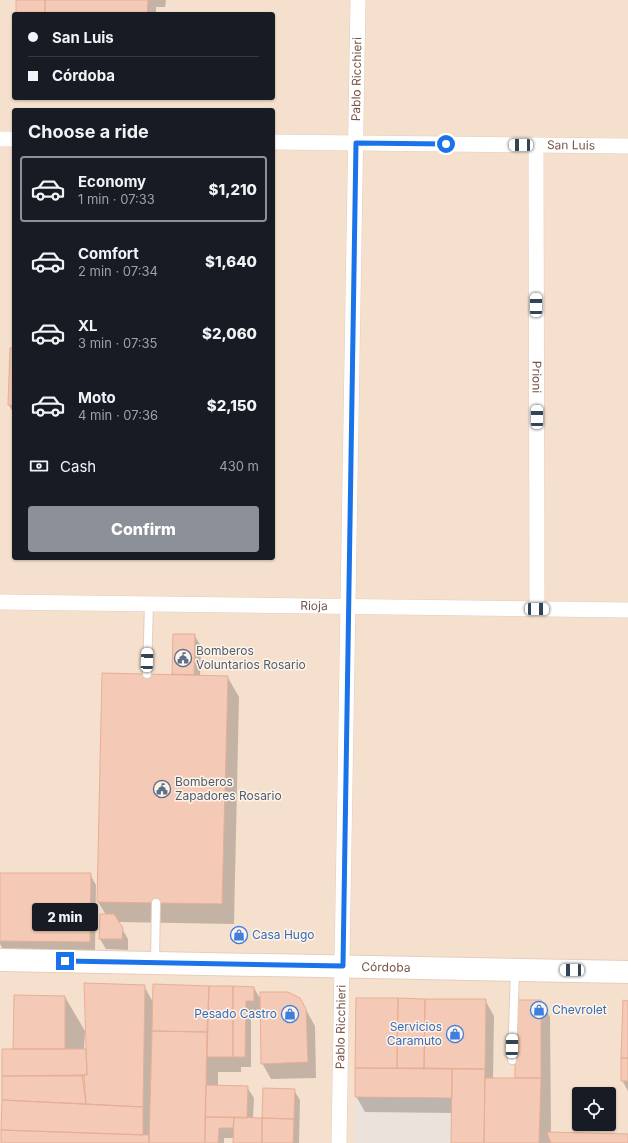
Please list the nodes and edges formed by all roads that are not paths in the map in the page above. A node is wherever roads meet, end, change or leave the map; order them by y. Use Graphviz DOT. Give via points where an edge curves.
graph roads {
  1 [pos="358,0"];
  2 [pos="0,139"];
  3 [pos="12,139"];
  4 [pos="275,142"];
  5 [pos="356,143"];
  6 [pos="536,145"];
  7 [pos="628,146"];
  8 [pos="0,602"];
  9 [pos="149,604"];
  10 [pos="348,606"];
  11 [pos="537,609"];
  12 [pos="628,610"];
  13 [pos="146,674"];
  14 [pos="156,903"];
  15 [pos="0,960"];
  16 [pos="155,963"];
  17 [pos="343,966"];
  18 [pos="515,970"];
  19 [pos="628,972"];
  20 [pos="512,1060"];
  21 [pos="340,1143"];
  1 -- 5 [label="street, Pablo Ricchieri"];
  2 -- 3 [label="street"];
  4 -- 5 [label="street, San Luis"];
  5 -- 6 [label="street, San Luis"];
  5 -- 10 [label="street, Pablo Ricchieri"];
  6 -- 7 [label="street, San Luis"];
  6 -- 11 [label="street, Prioni"];
  8 -- 9 [label="street, Rioja"];
  9 -- 10 [label="street, Rioja"];
  9 -- 13 [label="lane"];
  10 -- 11 [label="street, Rioja"];
  10 -- 17 [label="street, Pablo Ricchieri"];
  11 -- 12 [label="street, Rioja"];
  14 -- 16 [label="lane"];
  15 -- 16 [label="main road, Córdoba"];
  16 -- 17 [label="main road, Córdoba"];
  17 -- 18 [label="main road, Córdoba"];
  17 -- 21 [label="street, Pablo Ricchieri"];
  18 -- 19 [label="main road, Córdoba"];
  18 -- 20 [label="lane"];
}
